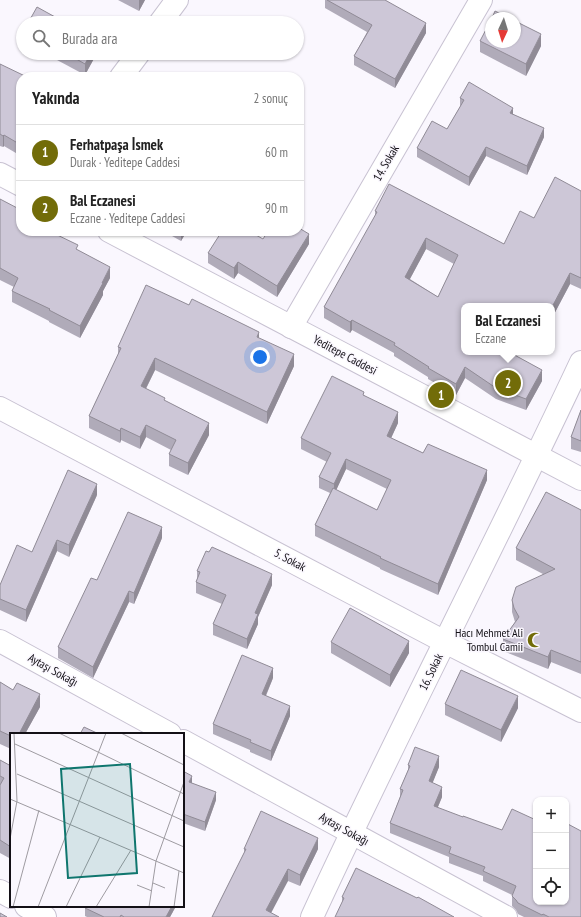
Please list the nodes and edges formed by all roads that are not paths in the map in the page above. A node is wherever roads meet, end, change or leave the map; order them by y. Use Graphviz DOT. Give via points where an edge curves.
graph roads {
  1 [pos="177,0"];
  2 [pos="481,0"];
  3 [pos="165,16"];
  4 [pos="133,60"];
  5 [pos="125,72"];
  6 [pos="0,174"];
  7 [pos="16,182"];
  8 [pos="118,236"];
  9 [pos="291,327"];
  10 [pos="581,362"];
  11 [pos="0,408"];
  12 [pos="537,456"];
  13 [pos="581,479"];
  14 [pos="0,641"];
  15 [pos="445,642"];
  16 [pos="581,711"];
  17 [pos="168,733"];
  18 [pos="184,742"];
  19 [pos="351,833"];
  20 [pos="0,891"];
  21 [pos="10,896"];
  22 [pos="28,907"];
  23 [pos="45,917"];
  24 [pos="312,917"];
  25 [pos="506,917"];
  1 -- 3 [label="street"];
  2 -- 9 [label="street, 14. Sokak"];
  4 -- 5 [label="street"];
  6 -- 7 [label="street"];
  8 -- 9 [label="street, Yeditepe Caddesi"];
  9 -- 12 [label="street, Yeditepe Caddesi"];
  10 -- 12 [label="street, 16. Sokak"];
  11 -- 15 [label="street, 5. Sokak"];
  12 -- 13 [label="street, Yeditepe Caddesi"];
  12 -- 15 [label="street, 16. Sokak"];
  14 -- 17 [label="street, Aytaşı Sokağı"];
  15 -- 16 [label="street, 5. Sokak"];
  15 -- 19 [label="street, 16. Sokak"];
  18 -- 19 [label="street, Aytaşı Sokağı"];
  19 -- 24 [label="street, 16. Sokak"];
  19 -- 25 [label="street, Aytaşı Sokağı"];
  20 -- 21 [label="street"];
  22 -- 23 [label="street"];
}
